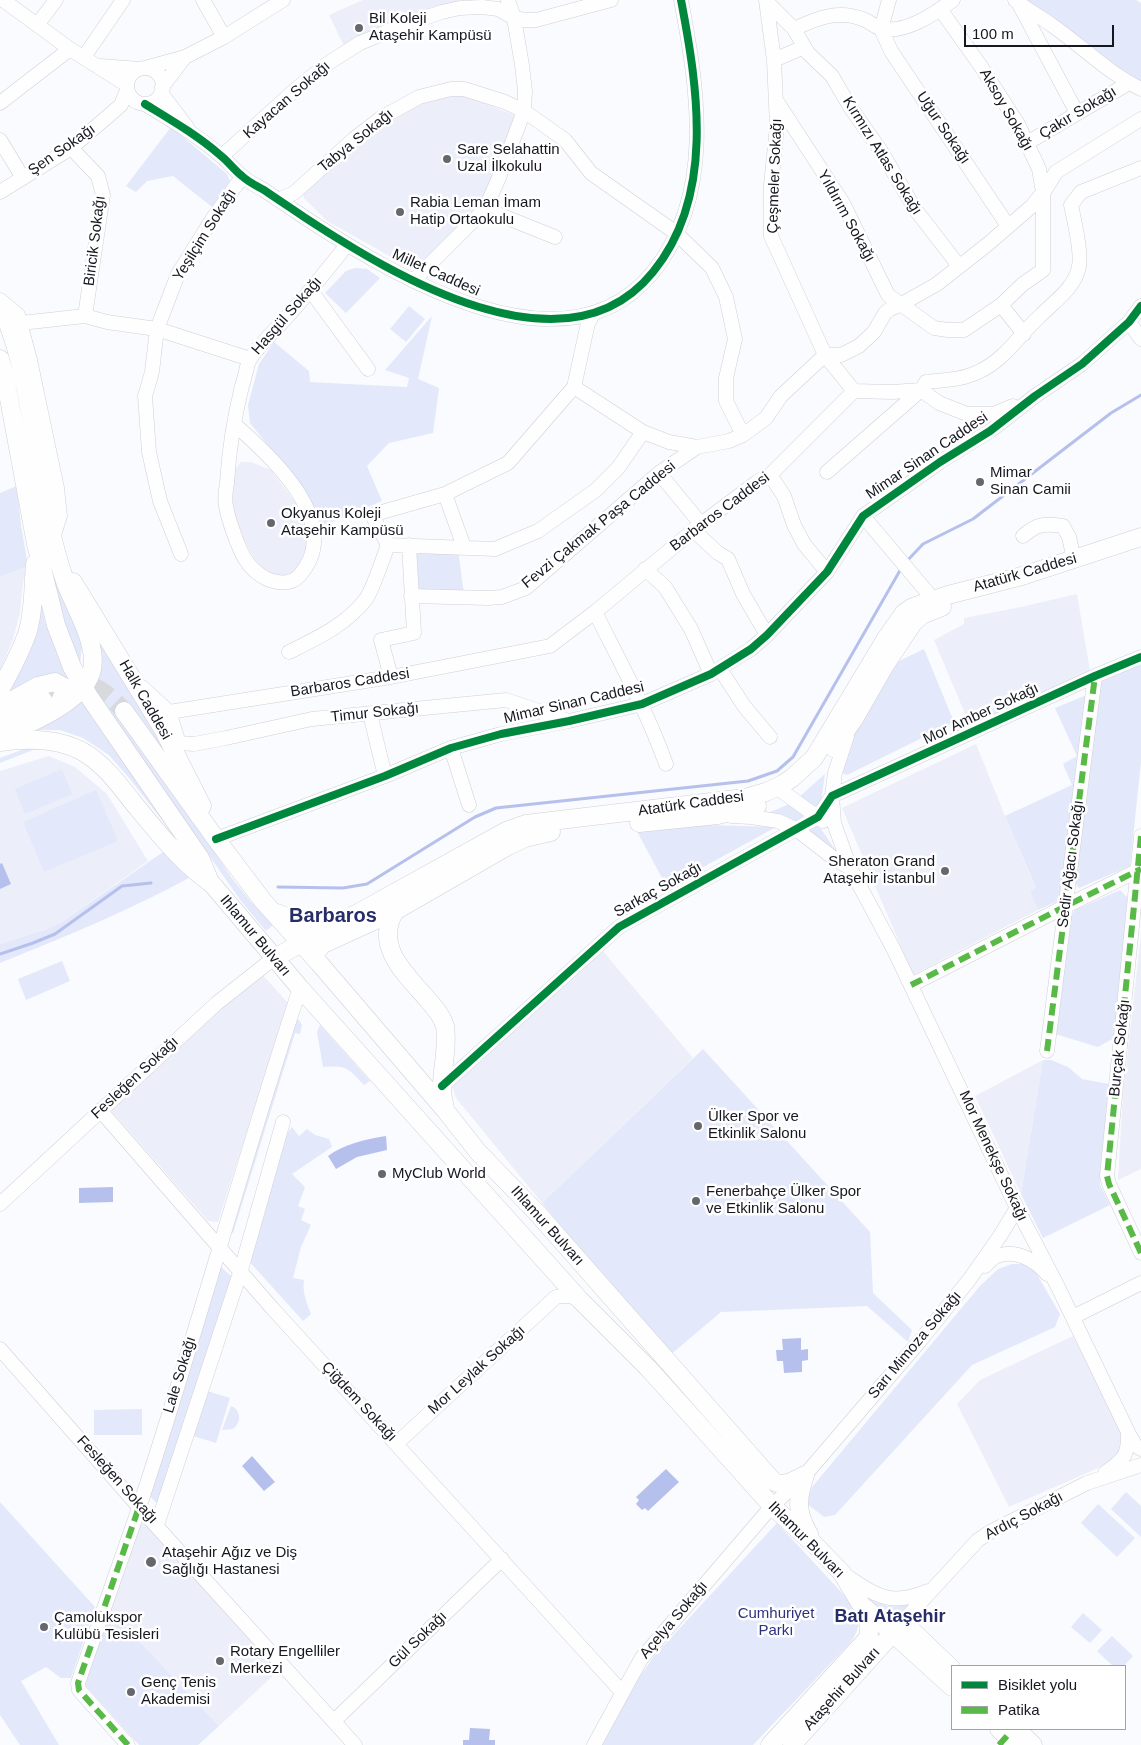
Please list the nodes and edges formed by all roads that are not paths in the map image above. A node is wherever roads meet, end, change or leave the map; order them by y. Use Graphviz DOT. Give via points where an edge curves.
graph roads {
  1 [pos="56,0"];
  2 [pos="123,0"];
  3 [pos="203,0"];
  4 [pos="284,0"];
  5 [pos="508,0"];
  6 [pos="611,0"];
  7 [pos="681,0"];
  8 [pos="889,0"];
  9 [pos="953,0"];
  10 [pos="766,1"];
  11 [pos="1016,1"];
  12 [pos="4,7"];
  13 [pos="940,9"];
  14 [pos="514,18"];
  15 [pos="37,25"];
  16 [pos="794,29"];
  17 [pos="881,29"];
  18 [pos="224,37"];
  19 [pos="804,47"];
  20 [pos="70,49"];
  21 [pos="84,57"];
  22 [pos="185,57"];
  23 [pos="774,60"];
  24 [pos="96,66"];
  25 [pos="142,68"];
  26 [pos="1135,86"];
  27 [pos="127,87"];
  28 [pos="162,90"];
  29 [pos="776,100"];
  30 [pos="0,103"];
  31 [pos="142,103"];
  32 [pos="121,105"];
  33 [pos="524,111"];
  34 [pos="1077,113"];
  35 [pos="1141,119"];
  36 [pos="192,133"];
  37 [pos="0,140"];
  38 [pos="1027,143"];
  39 [pos="71,148"];
  40 [pos="222,156"];
  41 [pos="1141,168"];
  42 [pos="242,177"];
  43 [pos="24,178"];
  44 [pos="0,192"];
  45 [pos="1043,192"];
  46 [pos="278,200"];
  47 [pos="485,208"];
  48 [pos="1008,226"];
  49 [pos="676,233"];
  50 [pos="555,238"];
  51 [pos="347,245"];
  52 [pos="959,266"];
  53 [pos="413,281"];
  54 [pos="310,291"];
  55 [pos="0,300"];
  56 [pos="900,305"];
  57 [pos="1001,305"];
  58 [pos="0,306"];
  59 [pos="1141,306"];
  60 [pos="594,313"];
  61 [pos="85,316"];
  62 [pos="1128,322"];
  63 [pos="21,323"];
  64 [pos="157,329"];
  65 [pos="1024,334"];
  66 [pos="1141,339"];
  67 [pos="825,355"];
  68 [pos="0,359"];
  69 [pos="250,360"];
  70 [pos="368,368"];
  71 [pos="574,387"];
  72 [pos="921,390"];
  73 [pos="854,391"];
  74 [pos="1035,396"];
  75 [pos="234,424"];
  76 [pos="643,432"];
  77 [pos="743,435"];
  78 [pos="697,447"];
  79 [pos="827,472"];
  80 [pos="659,473"];
  81 [pos="770,475"];
  82 [pos="445,494"];
  83 [pos="863,516"];
  84 [pos="697,527"];
  85 [pos="1022,536"];
  86 [pos="1141,537"];
  87 [pos="45,541"];
  88 [pos="388,545"];
  89 [pos="409,545"];
  90 [pos="464,547"];
  91 [pos="1141,548"];
  92 [pos="181,554"];
  93 [pos="1074,559"];
  94 [pos="61,568"];
  95 [pos="646,569"];
  96 [pos="826,572"];
  97 [pos="411,596"];
  98 [pos="935,604"];
  99 [pos="595,612"];
  100 [pos="767,635"];
  101 [pos="288,652"];
  102 [pos="1141,657"];
  103 [pos="715,672"];
  104 [pos="1095,676"];
  105 [pos="391,677"];
  106 [pos="134,680"];
  107 [pos="84,686"];
  108 [pos="0,690"];
  109 [pos="50,704"];
  110 [pos="642,704"];
  111 [pos="0,707"];
  112 [pos="124,711"];
  113 [pos="169,712"];
  114 [pos="370,714"];
  115 [pos="854,719"];
  116 [pos="569,721"];
  117 [pos="0,722"];
  118 [pos="0,737"];
  119 [pos="770,737"];
  120 [pos="0,742"];
  121 [pos="176,746"];
  122 [pos="451,748"];
  123 [pos="666,764"];
  124 [pos="385,776"];
  125 [pos="781,791"];
  126 [pos="832,796"];
  127 [pos="469,806"];
  128 [pos="718,815"];
  129 [pos="818,817"];
  130 [pos="796,829"];
  131 [pos="837,833"];
  132 [pos="1141,836"];
  133 [pos="216,839"];
  134 [pos="850,868"];
  135 [pos="1139,870"];
  136 [pos="212,884"];
  137 [pos="1066,906"];
  138 [pos="272,910"];
  139 [pos="395,911"];
  140 [pos="334,926"];
  141 [pos="300,943"];
  142 [pos="321,945"];
  143 [pos="274,958"];
  144 [pos="319,962"];
  145 [pos="911,985"];
  146 [pos="300,988"];
  147 [pos="1047,1052"];
  148 [pos="442,1086"];
  149 [pos="100,1110"];
  150 [pos="445,1110"];
  151 [pos="283,1122"];
  152 [pos="0,1204"];
  153 [pos="1017,1208"];
  154 [pos="220,1247"];
  155 [pos="1141,1253"];
  156 [pos="241,1270"];
  157 [pos="969,1280"];
  158 [pos="1141,1283"];
  159 [pos="1058,1287"];
  160 [pos="580,1300"];
  161 [pos="1073,1317"];
  162 [pos="0,1348"];
  163 [pos="1128,1432"];
  164 [pos="397,1443"];
  165 [pos="1139,1449"];
  166 [pos="1141,1465"];
  167 [pos="805,1476"];
  168 [pos="1092,1482"];
  169 [pos="772,1506"];
  170 [pos="139,1507"];
  171 [pos="157,1525"];
  172 [pos="815,1545"];
  173 [pos="502,1559"];
  174 [pos="842,1573"];
  175 [pos="933,1588"];
  176 [pos="865,1608"];
  177 [pos="898,1628"];
  178 [pos="951,1667"];
  179 [pos="951,1686"];
  180 [pos="622,1692"];
  181 [pos="334,1721"];
  182 [pos="1008,1735"];
  183 [pos="128,1745"];
  184 [pos="355,1745"];
  185 [pos="594,1745"];
  186 [pos="770,1745"];
  187 [pos="792,1745"];
  188 [pos="1033,1745"];
  1 -- 15 [label="street"];
  2 -- 21 [label="street"];
  3 -- 18 [label="street"];
  4 -- 18 [label="street"];
  5 -- 14 [label="street"];
  6 -- 14 [label="street, Kayacan Sokağı" via="536,20"];
  7 -- 49 [label="street, Millet Caddesi" via="694,76 696,117 694,168 688,205"];
  8 -- 17 [label="street"];
  9 -- 13 [label="street"];
  10 -- 16 [label="street, Kırmızı Atlas Sokağı"];
  10 -- 23 [label="street, Çeşmeler Sokağı"];
  11 -- 26 [label="street"];
  11 -- 34 [label="street"];
  12 -- 15 [label="street"];
  13 -- 17 [label="street" via="909,25"];
  13 -- 38 [label="street, Aksoy Sokağı" via="980,65"];
  14 -- 33 [label="street" via="525,91"];
  14 -- 40 [label="street, Kayacan Sokağı" via="498,9 460,8 403,25 360,44 327,64 296,89"];
  15 -- 20 [label="street"];
  16 -- 17 [label="street" via="828,15 843,15 864,20"];
  16 -- 19 [label="street, Kırmızı Atlas Sokağı"];
  17 -- 48 [label="street, Uğur Sokağı" via="891,51"];
  18 -- 22 [label="street"];
  19 -- 23 [label="street"];
  19 -- 52 [label="street, Kırmızı Atlas Sokağı" via="832,76 915,209"];
  20 -- 21 [label="street"];
  20 -- 30 [label="street"];
  21 -- 24 [label="street"];
  22 -- 25 [label="street"];
  22 -- 28 [label="street"];
  23 -- 29 [label="street, Çeşmeler Sokağı"];
  24 -- 25 [label="street"];
  24 -- 27 [label="street"];
  25 -- 27 [label="street" via="131,75"];
  25 -- 28 [label="street" via="160,76"];
  26 -- 34 [label="street, Çakır Sokağı"];
  27 -- 31 [label="street" via="134,100"];
  27 -- 32 [label="street, Şen Sokağı"];
  28 -- 31 [label="street" via="154,101"];
  28 -- 36 [label="street"];
  29 -- 56 [label="street, Yıldırım Sokağı" via="842,203 888,295"];
  29 -- 67 [label="street, Çeşmeler Sokağı" via="771,236"];
  31 -- 32 [label="street"];
  31 -- 36 [label="street"];
  32 -- 39 [label="street, Şen Sokağı"];
  33 -- 46 [label="street, Tabya Sokağı" via="464,90 450,89 419,96 381,118 294,193"];
  33 -- 47 [label="street"];
  33 -- 49 [label="street, Tabya Sokağı" via="565,140 591,173"];
  34 -- 38 [label="street, Çakır Sokağı"];
  35 -- 45 [label="street" via="1056,172"];
  36 -- 40 [label="street, Millet Caddesi"];
  37 -- 43 [label="street"];
  38 -- 45 [label="street, Aksoy Sokağı" via="1039,169"];
  39 -- 43 [label="street, Şen Sokağı"];
  39 -- 61 [label="street, Biricik Sokağı" via="98,176 103,195"];
  40 -- 42 [label="street, Millet Caddesi"];
  41 -- 65 [label="street" via="1081,192 1071,205 1080,265 1075,278 1057,302"];
  42 -- 46 [label="street, Millet Caddesi"];
  42 -- 64 [label="street, Yeşilçim Sokağı" via="178,274"];
  43 -- 44 [label="street, Şen Sokağı"];
  45 -- 48 [label="street"];
  45 -- 57 [label="street, Aksoy Sokağı" via="1043,270"];
  46 -- 51 [label="street, Millet Caddesi"];
  47 -- 50 [label="street"];
  47 -- 53 [label="street"];
  48 -- 52 [label="street"];
  49 -- 60 [label="street, Millet Caddesi" via="660,264 645,282 613,305"];
  49 -- 77 [label="street, Tabya Sokağı" via="712,268 726,296 734,339 726,378 726,401"];
  51 -- 53 [label="street, Millet Caddesi"];
  51 -- 54 [label="street, Hasgül Sokağı"];
  52 -- 56 [label="street" via="937,284"];
  53 -- 60 [label="street, Millet Caddesi" via="459,301 521,318"];
  54 -- 69 [label="street, Hasgül Sokağı"];
  54 -- 70 [label="street"];
  55 -- 63 [label="street" via="18,315"];
  56 -- 57 [label="street, Yıldırım Sokağı" via="934,328 948,330 964,330"];
  56 -- 67 [label="street" via="885,313 874,332 859,346 841,355"];
  57 -- 65 [label="street"];
  58 -- 87 [label="main road, Halk Caddesi" via="27,392 41,483"];
  59 -- 62 [label="street, Mimar Sinan Caddesi"];
  60 -- 71 [label="street" via="588,323"];
  61 -- 63 [label="street"];
  61 -- 64 [label="street"];
  62 -- 66 [label="street"];
  62 -- 74 [label="street, Mimar Sinan Caddesi" via="1082,364"];
  63 -- 87 [label="street" via="57,488 60,516"];
  64 -- 69 [label="street"];
  64 -- 92 [label="street, Yeşilçim Sokağı" via="152,372 145,396 149,452 160,501"];
  65 -- 72 [label="street" via="999,360 978,373 926,382"];
  67 -- 73 [label="street, Çeşmeler Sokağı"];
  67 -- 77 [label="street, Fevzi Çakmak Paşa Caddesi" via="781,396 766,418"];
  68 -- 87 [label="main road, Halk Caddesi"];
  69 -- 75 [label="street, Hasgül Sokağı"];
  71 -- 76 [label="street"];
  71 -- 82 [label="street" via="508,463"];
  72 -- 73 [label="street"];
  72 -- 74 [label="street" via="939,403 967,414 994,414"];
  72 -- 79 [label="street"];
  73 -- 81 [label="street, Barbaros Caddesi"];
  74 -- 83 [label="street, Mimar Sinan Caddesi" via="990,431"];
  75 -- 75 [label="street, Hasgül Sokağı" via="225,504 245,560 259,575 274,582 295,579 304,570 315,542 305,505 275,463"];
  76 -- 78 [label="street" via="669,442"];
  76 -- 90 [label="street" via="618,468 596,490 538,531 496,549"];
  77 -- 78 [label="street, Fevzi Çakmak Paşa Caddesi"];
  78 -- 80 [label="street, Fevzi Çakmak Paşa Caddesi"];
  80 -- 84 [label="street"];
  80 -- 97 [label="street, Fevzi Çakmak Paşa Caddesi" via="526,588 495,598"];
  81 -- 84 [label="street, Barbaros Caddesi"];
  81 -- 96 [label="street" via="784,496 804,544"];
  82 -- 88 [label="street" via="375,514 374,519"];
  82 -- 90 [label="street"];
  83 -- 96 [label="street, Mimar Sinan Caddesi"];
  83 -- 98 [label="street"];
  84 -- 95 [label="street, Barbaros Caddesi"];
  84 -- 100 [label="street" via="718,553 728,558 743,594"];
  85 -- 93 [label="street" via="1035,526 1063,526"];
  86 -- 93 [label="main road, Atatürk Caddesi"];
  87 -- 94 [label="main road, Halk Caddesi"];
  87 -- 107 [label="main road, Ihlamur Bulvarı" via="56,625 72,667"];
  87 -- 108 [label="main road" via="27,632"];
  88 -- 89 [label="street"];
  88 -- 101 [label="street" via="367,598 340,625"];
  89 -- 90 [label="street"];
  89 -- 97 [label="street"];
  91 -- 98 [label="main road, Atatürk Caddesi" via="1043,581"];
  93 -- 98 [label="main road, Atatürk Caddesi"];
  94 -- 106 [label="main road, Halk Caddesi" via="80,592"];
  94 -- 107 [label="main road, Halk Caddesi" via="93,650 93,665"];
  95 -- 99 [label="street, Barbaros Caddesi"];
  95 -- 103 [label="street" via="665,587"];
  96 -- 100 [label="street, Mimar Sinan Caddesi"];
  97 -- 105 [label="street" via="414,634 381,640"];
  98 -- 115 [label="main road, Atatürk Caddesi" via="913,623"];
  98 -- 125 [label="main road, Atatürk Caddesi" via="913,606 904,613 814,758"];
  99 -- 105 [label="street, Barbaros Caddesi" via="550,646"];
  99 -- 110 [label="street"];
  100 -- 103 [label="street, Mimar Sinan Caddesi"];
  102 -- 104 [label="street, Mor Amber Sokağı"];
  103 -- 110 [label="street, Mimar Sinan Caddesi"];
  103 -- 119 [label="street"];
  104 -- 126 [label="street, Mor Amber Sokağı"];
  104 -- 137 [label="street, Sedir Ağacı Sokağı"];
  105 -- 113 [label="street, Barbaros Caddesi"];
  106 -- 113 [label="street"];
  106 -- 121 [label="main road, Halk Caddesi"];
  107 -- 109 [label="main road, Halk Caddesi" via="78,693"];
  107 -- 136 [label="main road, Ihlamur Bulvarı" via="200,858"];
  109 -- 111 [label="main road" via="62,698 64,687 55,682 38,686"];
  109 -- 117 [label="main road"];
  109 -- 118 [label="main road, Halk Caddesi"];
  110 -- 116 [label="street, Mimar Sinan Caddesi"];
  110 -- 123 [label="street"];
  112 -- 133 [label="main road"];
  113 -- 121 [label="street"];
  114 -- 116 [label="street, Timur Sokağı" via="506,700"];
  114 -- 121 [label="street, Timur Sokağı" via="312,719"];
  114 -- 124 [label="street"];
  115 -- 125 [label="main road, Atatürk Caddesi" via="810,776"];
  115 -- 126 [label="street, Mor Menekşe Sokağı" via="834,773"];
  116 -- 122 [label="street, Mimar Sinan Caddesi"];
  120 -- 136 [label="main road, Ihlamur Bulvarı" via="53,741 85,752 103,766 169,845 198,875"];
  121 -- 133 [label="main road, Halk Caddesi"];
  122 -- 124 [label="street, Mimar Sinan Caddesi"];
  122 -- 127 [label="street"];
  124 -- 133 [label="street, Mimar Sinan Caddesi"];
  125 -- 128 [label="main road, Atatürk Caddesi" via="752,808"];
  125 -- 129 [label="street"];
  125 -- 140 [label="main road, Atatürk Caddesi" via="526,824 506,831"];
  126 -- 129 [label="street, Sarkaç Sokağı"];
  126 -- 131 [label="street, Mor Menekşe Sokağı"];
  128 -- 130 [label="street" via="751,816 778,821"];
  128 -- 139 [label="main road, Atatürk Caddesi" via="525,838"];
  129 -- 130 [label="street, Sarkaç Sokağı"];
  129 -- 131 [label="street"];
  130 -- 134 [label="street"];
  130 -- 148 [label="street, Sarkaç Sokağı" via="619,927"];
  131 -- 134 [label="street, Mor Menekşe Sokağı"];
  132 -- 135 [label="street, Burçak Sokağı"];
  133 -- 138 [label="main road"];
  134 -- 145 [label="street, Mor Menekşe Sokağı"];
  135 -- 137 [label="street"];
  135 -- 155 [label="street, Burçak Sokağı" via="1107,1176"];
  136 -- 143 [label="main road, Ihlamur Bulvarı"];
  137 -- 145 [label="street"];
  137 -- 147 [label="street, Sedir Ağacı Sokağı"];
  138 -- 140 [label="main road" via="308,925"];
  138 -- 141 [label="main road"];
  139 -- 142 [label="main road, Atatürk Caddesi"];
  139 -- 148 [label="main road" via="388,926 388,941 396,963 440,1014 444,1024"];
  140 -- 141 [label="main road, Atatürk Caddesi"];
  141 -- 142 [label="main road"];
  141 -- 143 [label="main road, Atatürk Caddesi"];
  141 -- 144 [label="main road, Ihlamur Bulvarı"];
  142 -- 144 [label="main road"];
  143 -- 146 [label="main road, Ihlamur Bulvarı"];
  143 -- 149 [label="street, Fesleğen Sokağı" via="217,1003"];
  144 -- 150 [label="main road, Ihlamur Bulvarı"];
  145 -- 153 [label="street, Mor Menekşe Sokağı"];
  146 -- 154 [label="street, Lale Sokağı"];
  146 -- 160 [label="main road, Ihlamur Bulvarı"];
  148 -- 150 [label="main road"];
  149 -- 152 [label="street, Fesleğen Sokağı"];
  149 -- 154 [label="street, Çiğdem Sokağı"];
  150 -- 167 [label="main road, Ihlamur Bulvarı" via="478,1152 773,1481 786,1484"];
  151 -- 156 [label="street, Lale Sokağı"];
  153 -- 157 [label="street, Sarı Mimoza Sokağı"];
  153 -- 159 [label="street, Mor Menekşe Sokağı"];
  154 -- 156 [label="street, Çiğdem Sokağı"];
  154 -- 170 [label="street, Lale Sokağı"];
  156 -- 164 [label="street, Çiğdem Sokağı"];
  156 -- 171 [label="street, Lale Sokağı"];
  157 -- 159 [label="street" via="996,1256 1010,1254 1038,1264"];
  157 -- 167 [label="street, Sarı Mimoza Sokağı"];
  158 -- 161 [label="street"];
  159 -- 161 [label="street, Mor Menekşe Sokağı"];
  160 -- 164 [label="street, Mor Leylak Sokağı" via="574,1296 556,1297"];
  160 -- 169 [label="main road, Ihlamur Bulvarı" via="649,1369"];
  161 -- 163 [label="street, Mor Menekşe Sokağı"];
  162 -- 170 [label="street, Fesleğen Sokağı"];
  163 -- 165 [label="street, Mor Menekşe Sokağı"];
  163 -- 168 [label="street" via="1127,1450 1121,1461"];
  164 -- 173 [label="street, Çiğdem Sokağı"];
  166 -- 168 [label="street, Ardıç Sokağı"];
  167 -- 169 [label="street, Sarı Mimoza Sokağı"];
  167 -- 172 [label="main road" via="798,1503 799,1514"];
  168 -- 175 [label="street, Ardıç Sokağı" via="978,1540"];
  169 -- 172 [label="main road, Ihlamur Bulvarı"];
  169 -- 180 [label="street, Açelya Sokağı" via="641,1659"];
  170 -- 171 [label="street, Fesleğen Sokağı"];
  170 -- 183 [label="street, Lale Sokağı" via="78,1683 79,1690"];
  171 -- 181 [label="street, Fesleğen Sokağı"];
  172 -- 174 [label="main road, Ihlamur Bulvarı"];
  173 -- 180 [label="street, Çiğdem Sokağı"];
  173 -- 181 [label="street, Gül Sokağı"];
  174 -- 175 [label="street, Ardıç Sokağı" via="878,1596 887,1598 914,1597"];
  174 -- 176 [label="main road, Ihlamur Bulvarı"];
  175 -- 177 [label="street, Ataşehir Bulvarı"];
  176 -- 177 [label="main road"];
  176 -- 186 [label="main road, Ataşehir Bulvarı" via="869,1625 866,1642"];
  177 -- 178 [label="main road"];
  177 -- 179 [label="main road"];
  177 -- 187 [label="main road, Ataşehir Bulvarı"];
  180 -- 185 [label="street, Açelya Sokağı"];
  181 -- 184 [label="street, Fesleğen Sokağı"];
  182 -- 188 [label="main road"];
}
